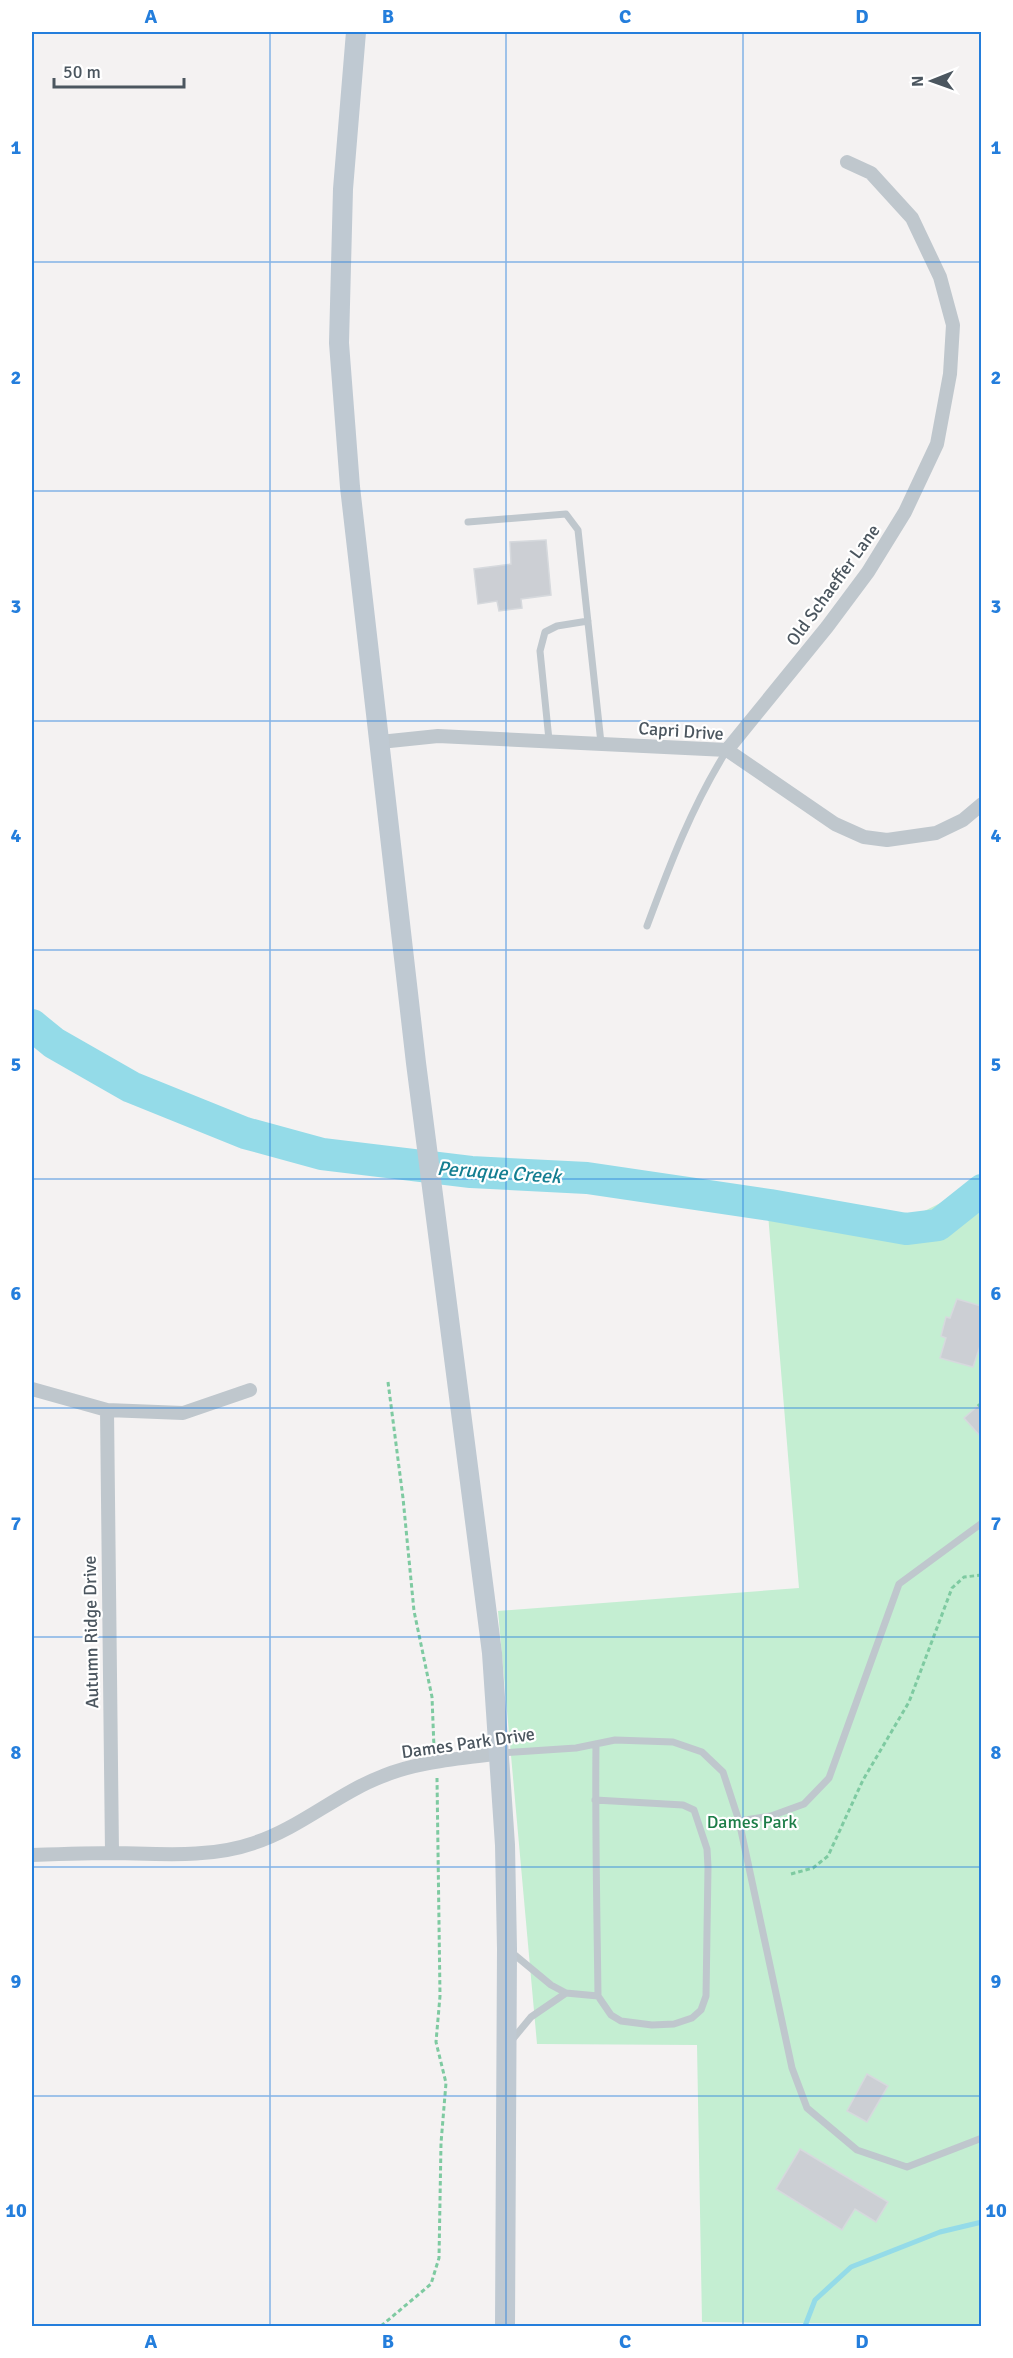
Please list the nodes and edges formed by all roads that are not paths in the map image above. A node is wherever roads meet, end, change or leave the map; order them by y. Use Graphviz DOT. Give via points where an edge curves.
graph roads {
  1 [pos="356,32"];
  2 [pos="847,162"];
  3 [pos="468,522"];
  4 [pos="588,621"];
  5 [pos="549,740"];
  6 [pos="380,742"];
  7 [pos="601,743"];
  8 [pos="727,750"];
  9 [pos="981,804"];
  10 [pos="647,926"];
  11 [pos="32,1389"];
  12 [pos="250,1390"];
  13 [pos="106,1410"];
  14 [pos="981,1523"];
  15 [pos="596,1744"];
  16 [pos="500,1753"];
  17 [pos="595,1800"];
  18 [pos="739,1821"];
  19 [pos="112,1853"];
  20 [pos="32,1855"];
  21 [pos="507,1949"];
  22 [pos="566,1993"];
  23 [pos="598,1996"];
  24 [pos="506,2046"];
  25 [pos="981,2138"];
  26 [pos="505,2326"];
  1 -- 6 [label="main road" via="343,189 339,343 350,487"];
  2 -- 8 [label="street, Old Schaeffer Lane" via="871,173 912,218 940,277 953,325 950,374 937,444 905,512 868,572"];
  3 -- 4 [label="lane" via="566,513 578,530"];
  4 -- 5 [label="lane" via="545,632 540,651"];
  4 -- 7 [label="lane"];
  5 -- 6 [label="street, Capri Drive" via="438,736"];
  5 -- 7 [label="street, Capri Drive"];
  6 -- 16 [label="main road" via="416,1063 492,1653"];
  7 -- 8 [label="street, Capri Drive"];
  8 -- 9 [label="street, Capri Drive" via="835,824 864,837 887,840 936,833 963,820"];
  8 -- 10 [label="lane, Old Schaeffer Lane" via="703,787"];
  11 -- 13 [label="street"];
  12 -- 13 [label="street" via="183,1413"];
  13 -- 19 [label="street, Autumn Ridge Drive"];
  14 -- 18 [label="lane" via="899,1584 828,1778 804,1804 771,1816"];
  15 -- 16 [label="lane, Dames Park Drive"];
  15 -- 17 [label="lane"];
  15 -- 18 [label="lane, Dames Park Drive" via="615,1740 673,1742 702,1752 723,1772"];
  16 -- 19 [label="street, Dames Park Drive" via="383,1776 253,1844 169,1854"];
  16 -- 21 [label="main road"];
  17 -- 23 [label="lane"];
  17 -- 23 [label="lane" via="683,1805 694,1810 707,1849 708,1867 707,1985 700,2010 683,2021 652,2025 621,2021 611,2015"];
  18 -- 25 [label="lane, Dames Park Drive" via="792,2068 807,2108 857,2150 907,2167"];
  19 -- 20 [label="street, Dames Park Drive"];
  21 -- 22 [label="lane" via="551,1986"];
  21 -- 24 [label="main road"];
  22 -- 23 [label="lane"];
  22 -- 24 [label="lane" via="531,2017"];
  24 -- 26 [label="main road"];
}
